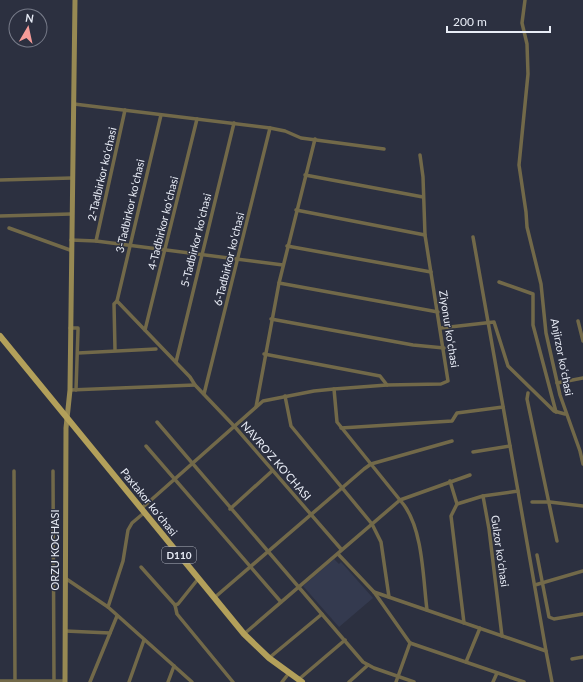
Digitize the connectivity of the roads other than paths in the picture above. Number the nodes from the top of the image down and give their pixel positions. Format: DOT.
graph roads {
  1 [pos="75,0"];
  2 [pos="525,0"];
  3 [pos="74,104"];
  4 [pos="125,110"];
  5 [pos="161,115"];
  6 [pos="197,119"];
  7 [pos="234,123"];
  8 [pos="270,128"];
  9 [pos="315,139"];
  10 [pos="384,149"];
  11 [pos="420,155"];
  12 [pos="305,176"];
  13 [pos="72,178"];
  14 [pos="0,180"];
  15 [pos="423,197"];
  16 [pos="296,210"];
  17 [pos="71,214"];
  18 [pos="0,216"];
  19 [pos="9,228"];
  20 [pos="425,235"];
  21 [pos="473,236"];
  22 [pos="71,240"];
  23 [pos="96,241"];
  24 [pos="130,245"];
  25 [pos="287,246"];
  26 [pos="70,250"];
  27 [pos="166,250"];
  28 [pos="202,255"];
  29 [pos="238,259"];
  30 [pos="283,264"];
  31 [pos="431,272"];
  32 [pos="499,282"];
  33 [pos="279,283"];
  34 [pos="117,301"];
  35 [pos="438,312"];
  36 [pos="271,319"];
  37 [pos="578,321"];
  38 [pos="487,322"];
  39 [pos="74,328"];
  40 [pos="441,328"];
  41 [pos="145,330"];
  42 [pos="0,336"];
  43 [pos="583,341"];
  44 [pos="444,348"];
  45 [pos="156,349"];
  46 [pos="115,350"];
  47 [pos="78,353"];
  48 [pos="264,354"];
  49 [pos="176,362"];
  50 [pos="583,378"];
  51 [pos="557,383"];
  52 [pos="195,385"];
  53 [pos="387,385"];
  54 [pos="334,389"];
  55 [pos="70,390"];
  56 [pos="76,390"];
  57 [pos="204,394"];
  58 [pos="528,394"];
  59 [pos="285,396"];
  60 [pos="503,407"];
  61 [pos="256,408"];
  62 [pos="556,412"];
  63 [pos="565,414"];
  64 [pos="67,418"];
  65 [pos="157,422"];
  66 [pos="235,427"];
  67 [pos="341,428"];
  68 [pos="452,441"];
  69 [pos="146,446"];
  70 [pos="510,446"];
  71 [pos="474,452"];
  72 [pos="192,464"];
  73 [pos="371,464"];
  74 [pos="583,464"];
  75 [pos="272,470"];
  76 [pos="14,471"];
  77 [pos="53,471"];
  78 [pos="470,475"];
  79 [pos="175,479"];
  80 [pos="450,481"];
  81 [pos="342,486"];
  82 [pos="518,491"];
  83 [pos="483,496"];
  84 [pos="400,500"];
  85 [pos="532,502"];
  86 [pos="550,502"];
  87 [pos="457,504"];
  88 [pos="583,506"];
  89 [pos="230,509"];
  90 [pos="143,510"];
  91 [pos="310,514"];
  92 [pos="372,524"];
  93 [pos="557,540"];
  94 [pos="341,549"];
  95 [pos="267,551"];
  96 [pos="338,554"];
  97 [pos="537,556"];
  98 [pos="250,566"];
  99 [pos="141,568"];
  100 [pos="583,571"];
  101 [pos="65,578"];
  102 [pos="198,579"];
  103 [pos="542,583"];
  104 [pos="535,585"];
  105 [pos="298,588"];
  106 [pos="374,592"];
  107 [pos="389,597"];
  108 [pos="214,598"];
  109 [pos="281,602"];
  110 [pos="175,605"];
  111 [pos="108,606"];
  112 [pos="427,610"];
  113 [pos="322,614"];
  114 [pos="583,614"];
  115 [pos="117,616"];
  116 [pos="464,623"];
  117 [pos="480,628"];
  118 [pos="65,631"];
  119 [pos="110,633"];
  120 [pos="244,634"];
  121 [pos="502,636"];
  122 [pos="144,640"];
  123 [pos="345,640"];
  124 [pos="410,643"];
  125 [pos="546,651"];
  126 [pos="583,657"];
  127 [pos="269,658"];
  128 [pos="572,659"];
  129 [pos="466,662"];
  130 [pos="174,666"];
  131 [pos="368,666"];
  132 [pos="289,673"];
  133 [pos="497,673"];
  134 [pos="398,676"];
  135 [pos="0,681"];
  136 [pos="15,681"];
  137 [pos="54,681"];
  138 [pos="300,681"];
  139 [pos="65,682"];
  140 [pos="90,682"];
  141 [pos="129,682"];
  142 [pos="168,682"];
  143 [pos="192,682"];
  144 [pos="233,682"];
  145 [pos="282,682"];
  146 [pos="348,682"];
  147 [pos="396,682"];
  148 [pos="414,682"];
  149 [pos="493,682"];
  150 [pos="524,682"];
  151 [pos="552,682"];
  1 -- 3 [label="main road, ORZU KOCHASI"];
  2 -- 51 [label="street, Anjirzor koʻchasi"];
  3 -- 4 [label="street"];
  3 -- 13 [label="main road, ORZU KOCHASI"];
  4 -- 5 [label="street"];
  4 -- 23 [label="street, 2-Tadbirkor koʻchasi"];
  5 -- 6 [label="street"];
  5 -- 24 [label="street, 3-Tadbirkor koʻchasi"];
  6 -- 7 [label="street"];
  6 -- 27 [label="street, 4-Tadbirkor koʻchasi"];
  7 -- 8 [label="street"];
  7 -- 28 [label="street, 5-Tadbirkor koʻchasi"];
  8 -- 9 [label="street"];
  8 -- 29 [label="street, 6-Tadbirkor koʻchasi"];
  9 -- 10 [label="street"];
  9 -- 12 [label="street"];
  11 -- 15 [label="street, Ziyonur koʻchasi"];
  12 -- 15 [label="street"];
  12 -- 16 [label="street"];
  13 -- 14 [label="street"];
  13 -- 17 [label="main road, ORZU KOCHASI"];
  15 -- 20 [label="street, Ziyonur koʻchasi"];
  16 -- 20 [label="street"];
  16 -- 25 [label="street"];
  17 -- 18 [label="street"];
  17 -- 22 [label="main road, ORZU KOCHASI"];
  19 -- 26 [label="street"];
  20 -- 31 [label="street, Ziyonur koʻchasi"];
  21 -- 38 [label="street"];
  22 -- 23 [label="street"];
  22 -- 26 [label="main road, ORZU KOCHASI"];
  23 -- 24 [label="street"];
  24 -- 27 [label="street"];
  24 -- 34 [label="street, 3-Tadbirkor koʻchasi"];
  25 -- 30 [label="street"];
  25 -- 31 [label="street"];
  26 -- 39 [label="main road, ORZU KOCHASI"];
  27 -- 28 [label="street"];
  27 -- 41 [label="street, 4-Tadbirkor koʻchasi"];
  28 -- 29 [label="street"];
  28 -- 49 [label="street, 5-Tadbirkor koʻchasi"];
  29 -- 30 [label="street"];
  29 -- 57 [label="street, 6-Tadbirkor koʻchasi"];
  30 -- 33 [label="street"];
  31 -- 35 [label="street, Ziyonur koʻchasi"];
  32 -- 62 [label="street"];
  33 -- 35 [label="street"];
  33 -- 36 [label="street"];
  34 -- 41 [label="street, NAVRO'Z KO'CHASI"];
  34 -- 46 [label="street, 3-Tadbirkor koʻchasi"];
  35 -- 40 [label="street, Ziyonur koʻchasi"];
  36 -- 44 [label="street"];
  36 -- 48 [label="street"];
  37 -- 43 [label="street"];
  38 -- 40 [label="street"];
  38 -- 60 [label="street"];
  38 -- 62 [label="street"];
  39 -- 47 [label="street"];
  39 -- 55 [label="main road, ORZU KOCHASI"];
  40 -- 44 [label="street, Ziyonur koʻchasi"];
  41 -- 49 [label="street, NAVRO'Z KO'CHASI"];
  42 -- 64 [label="main road, D110"];
  44 -- 53 [label="street, Ziyonur koʻchasi"];
  45 -- 46 [label="street"];
  46 -- 47 [label="street"];
  47 -- 56 [label="street"];
  48 -- 53 [label="street"];
  48 -- 61 [label="street"];
  49 -- 52 [label="street, NAVRO'Z KO'CHASI"];
  50 -- 51 [label="street"];
  51 -- 63 [label="street, Anjirzor koʻchasi"];
  52 -- 56 [label="street"];
  52 -- 57 [label="street, NAVRO'Z KO'CHASI"];
  53 -- 54 [label="street, Ziyonur koʻchasi"];
  54 -- 59 [label="street, Ziyonur koʻchasi"];
  54 -- 67 [label="street"];
  55 -- 56 [label="street"];
  55 -- 64 [label="main road, ORZU KOCHASI"];
  57 -- 66 [label="street, NAVRO'Z KO'CHASI"];
  58 -- 86 [label="street"];
  59 -- 61 [label="street, Ziyonur koʻchasi"];
  59 -- 81 [label="street"];
  60 -- 67 [label="street"];
  60 -- 70 [label="street"];
  61 -- 66 [label="street, Ziyonur koʻchasi"];
  62 -- 63 [label="street"];
  63 -- 74 [label="street, Anjirzor koʻchasi"];
  64 -- 90 [label="main road, Paxtakor koʻchasi / D110"];
  64 -- 101 [label="main road, ORZU KOCHASI"];
  65 -- 72 [label="street"];
  66 -- 72 [label="street, Ziyonur koʻchasi"];
  66 -- 75 [label="street, NAVRO'Z KO'CHASI"];
  67 -- 73 [label="street"];
  68 -- 73 [label="street"];
  69 -- 79 [label="street"];
  70 -- 71 [label="street"];
  70 -- 82 [label="street"];
  72 -- 79 [label="street, Ziyonur koʻchasi"];
  72 -- 89 [label="street"];
  73 -- 81 [label="street"];
  73 -- 84 [label="street"];
  75 -- 89 [label="street"];
  75 -- 91 [label="street, NAVRO'Z KO'CHASI"];
  76 -- 136 [label="street"];
  77 -- 137 [label="street"];
  78 -- 80 [label="street"];
  79 -- 90 [label="street, Ziyonur koʻchasi"];
  79 -- 98 [label="street"];
  80 -- 84 [label="street"];
  80 -- 87 [label="street"];
  81 -- 91 [label="street"];
  81 -- 92 [label="street"];
  82 -- 83 [label="street"];
  82 -- 104 [label="street"];
  83 -- 87 [label="street"];
  83 -- 121 [label="street, Gulzor koʻchasi"];
  84 -- 92 [label="street"];
  84 -- 112 [label="street"];
  85 -- 86 [label="street"];
  86 -- 88 [label="street"];
  86 -- 93 [label="street"];
  87 -- 116 [label="street"];
  89 -- 95 [label="street"];
  90 -- 102 [label="main road, Paxtakor koʻchasi / D110"];
  90 -- 111 [label="street, Ziyonur koʻchasi"];
  91 -- 94 [label="street, NAVRO'Z KO'CHASI"];
  91 -- 95 [label="street"];
  92 -- 94 [label="street"];
  92 -- 107 [label="street"];
  94 -- 96 [label="street"];
  95 -- 98 [label="street"];
  95 -- 105 [label="street"];
  96 -- 105 [label="street"];
  96 -- 106 [label="street"];
  97 -- 103 [label="street"];
  98 -- 108 [label="street"];
  98 -- 109 [label="street"];
  99 -- 110 [label="street"];
  100 -- 103 [label="street"];
  101 -- 111 [label="street"];
  101 -- 118 [label="main road, ORZU KOCHASI"];
  102 -- 108 [label="main road, Paxtakor koʻchasi / D110"];
  102 -- 110 [label="street"];
  103 -- 104 [label="street"];
  103 -- 114 [label="street"];
  104 -- 125 [label="street"];
  105 -- 109 [label="street"];
  105 -- 113 [label="street"];
  106 -- 107 [label="street"];
  106 -- 124 [label="street"];
  107 -- 112 [label="street"];
  108 -- 120 [label="main road, Paxtakor koʻchasi / D110"];
  109 -- 120 [label="street"];
  110 -- 144 [label="street"];
  111 -- 115 [label="street"];
  112 -- 116 [label="street"];
  113 -- 123 [label="street"];
  113 -- 127 [label="street"];
  115 -- 119 [label="street"];
  115 -- 122 [label="street"];
  116 -- 117 [label="street"];
  117 -- 121 [label="street"];
  117 -- 129 [label="street"];
  118 -- 119 [label="street"];
  118 -- 139 [label="main road, ORZU KOCHASI"];
  119 -- 140 [label="street"];
  120 -- 127 [label="main road, Paxtakor koʻchasi / D110"];
  121 -- 125 [label="street"];
  122 -- 130 [label="street"];
  122 -- 141 [label="street"];
  123 -- 131 [label="street"];
  123 -- 138 [label="street"];
  124 -- 129 [label="street"];
  124 -- 134 [label="street"];
  125 -- 151 [label="street"];
  126 -- 128 [label="street"];
  127 -- 132 [label="main road, Paxtakor koʻchasi / D110"];
  129 -- 133 [label="street"];
  130 -- 142 [label="street"];
  130 -- 143 [label="street"];
  131 -- 134 [label="street"];
  131 -- 146 [label="street"];
  132 -- 138 [label="main road, Paxtakor koʻchasi / D110"];
  132 -- 145 [label="street"];
  133 -- 149 [label="street"];
  133 -- 150 [label="street"];
  134 -- 147 [label="street"];
  134 -- 148 [label="street"];
  135 -- 136 [label="street"];
  136 -- 137 [label="street"];
  137 -- 139 [label="street"];
}
